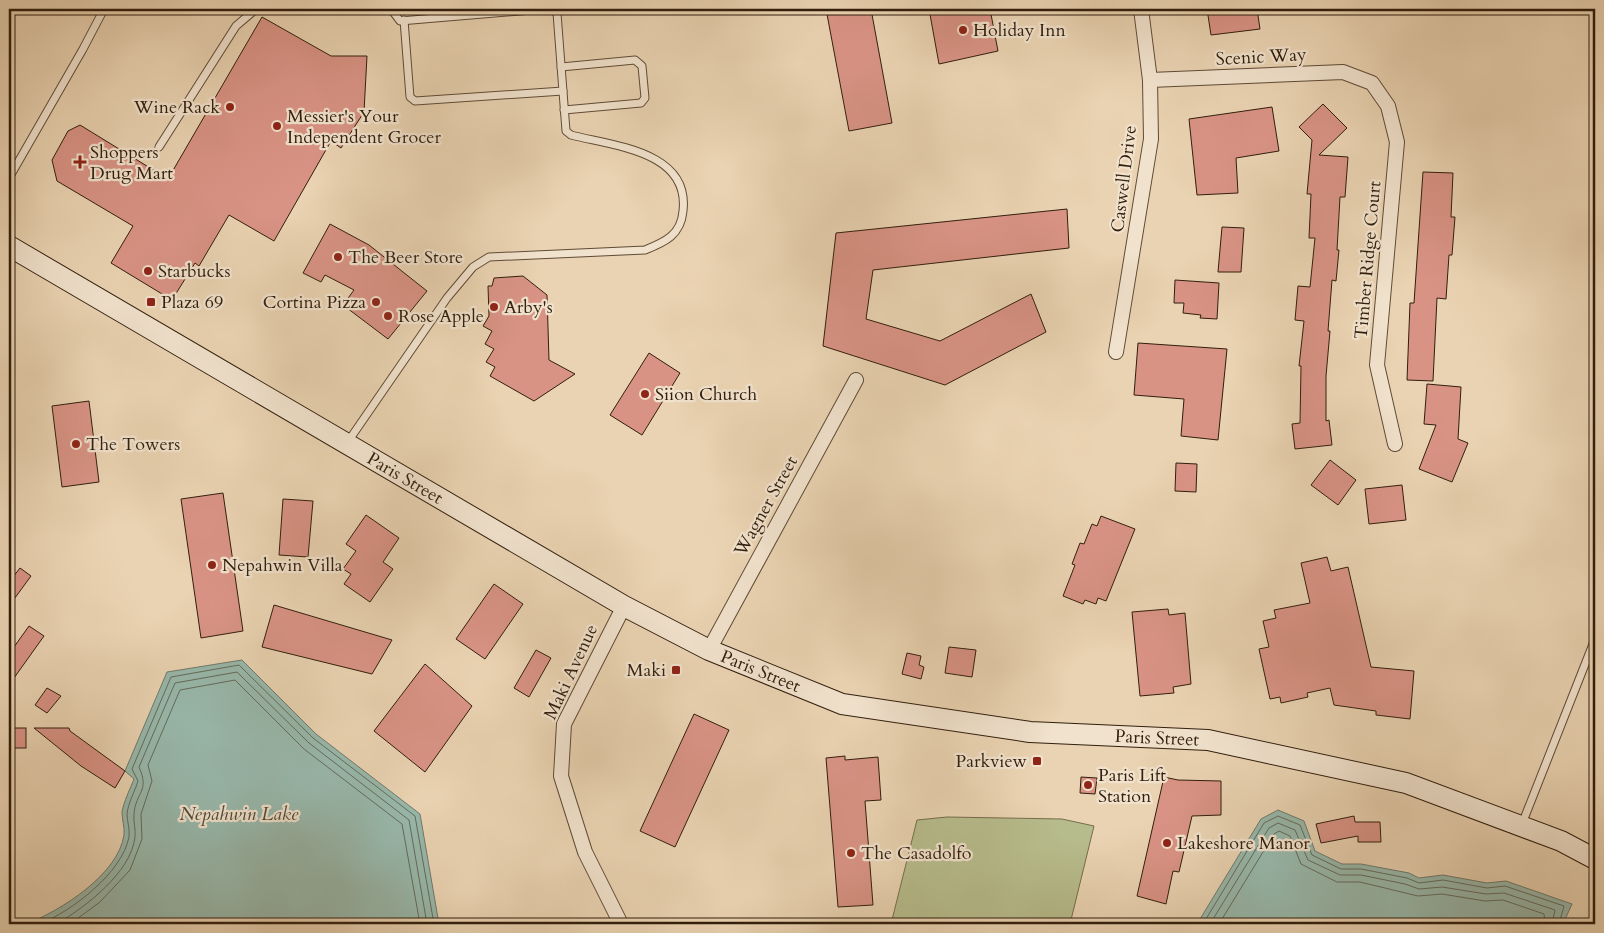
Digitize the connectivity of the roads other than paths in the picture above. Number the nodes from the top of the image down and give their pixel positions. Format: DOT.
graph roads {
  1 [pos="104,9"];
  2 [pos="256,9"];
  3 [pos="391,9"];
  4 [pos="544,9"];
  5 [pos="551,9"];
  6 [pos="1141,9"];
  7 [pos="404,20"];
  8 [pos="561,67"];
  9 [pos="1150,80"];
  10 [pos="1372,83"];
  11 [pos="563,91"];
  12 [pos="564,110"];
  13 [pos="159,147"];
  14 [pos="9,178"];
  15 [pos="9,246"];
  16 [pos="1116,352"];
  17 [pos="856,380"];
  18 [pos="347,444"];
  19 [pos="1395,444"];
  20 [pos="624,606"];
  21 [pos="1595,639"];
  22 [pos="710,650"];
  23 [pos="1521,826"];
  24 [pos="1595,859"];
  25 [pos="621,924"];
  1 -- 14 [label="lane"];
  2 -- 13 [label="lane"];
  3 -- 7 [label="lane"];
  4 -- 7 [label="lane"];
  5 -- 8 [label="lane"];
  6 -- 9 [label="street, Caswell Drive"];
  7 -- 11 [label="lane"];
  8 -- 11 [label="lane"];
  8 -- 12 [label="lane"];
  9 -- 10 [label="street, Scenic Way"];
  9 -- 16 [label="street, Caswell Drive"];
  10 -- 19 [label="street, Timber Ridge Court"];
  11 -- 12 [label="lane"];
  12 -- 18 [label="lane"];
  15 -- 18 [label="main road, Paris Street"];
  17 -- 22 [label="street, Wagner Street"];
  18 -- 20 [label="main road, Paris Street"];
  20 -- 22 [label="main road, Paris Street"];
  20 -- 25 [label="street, Maki Avenue"];
  21 -- 23 [label="lane"];
  22 -- 23 [label="main road, Paris Street"];
  23 -- 24 [label="main road, Paris Street"];
}
